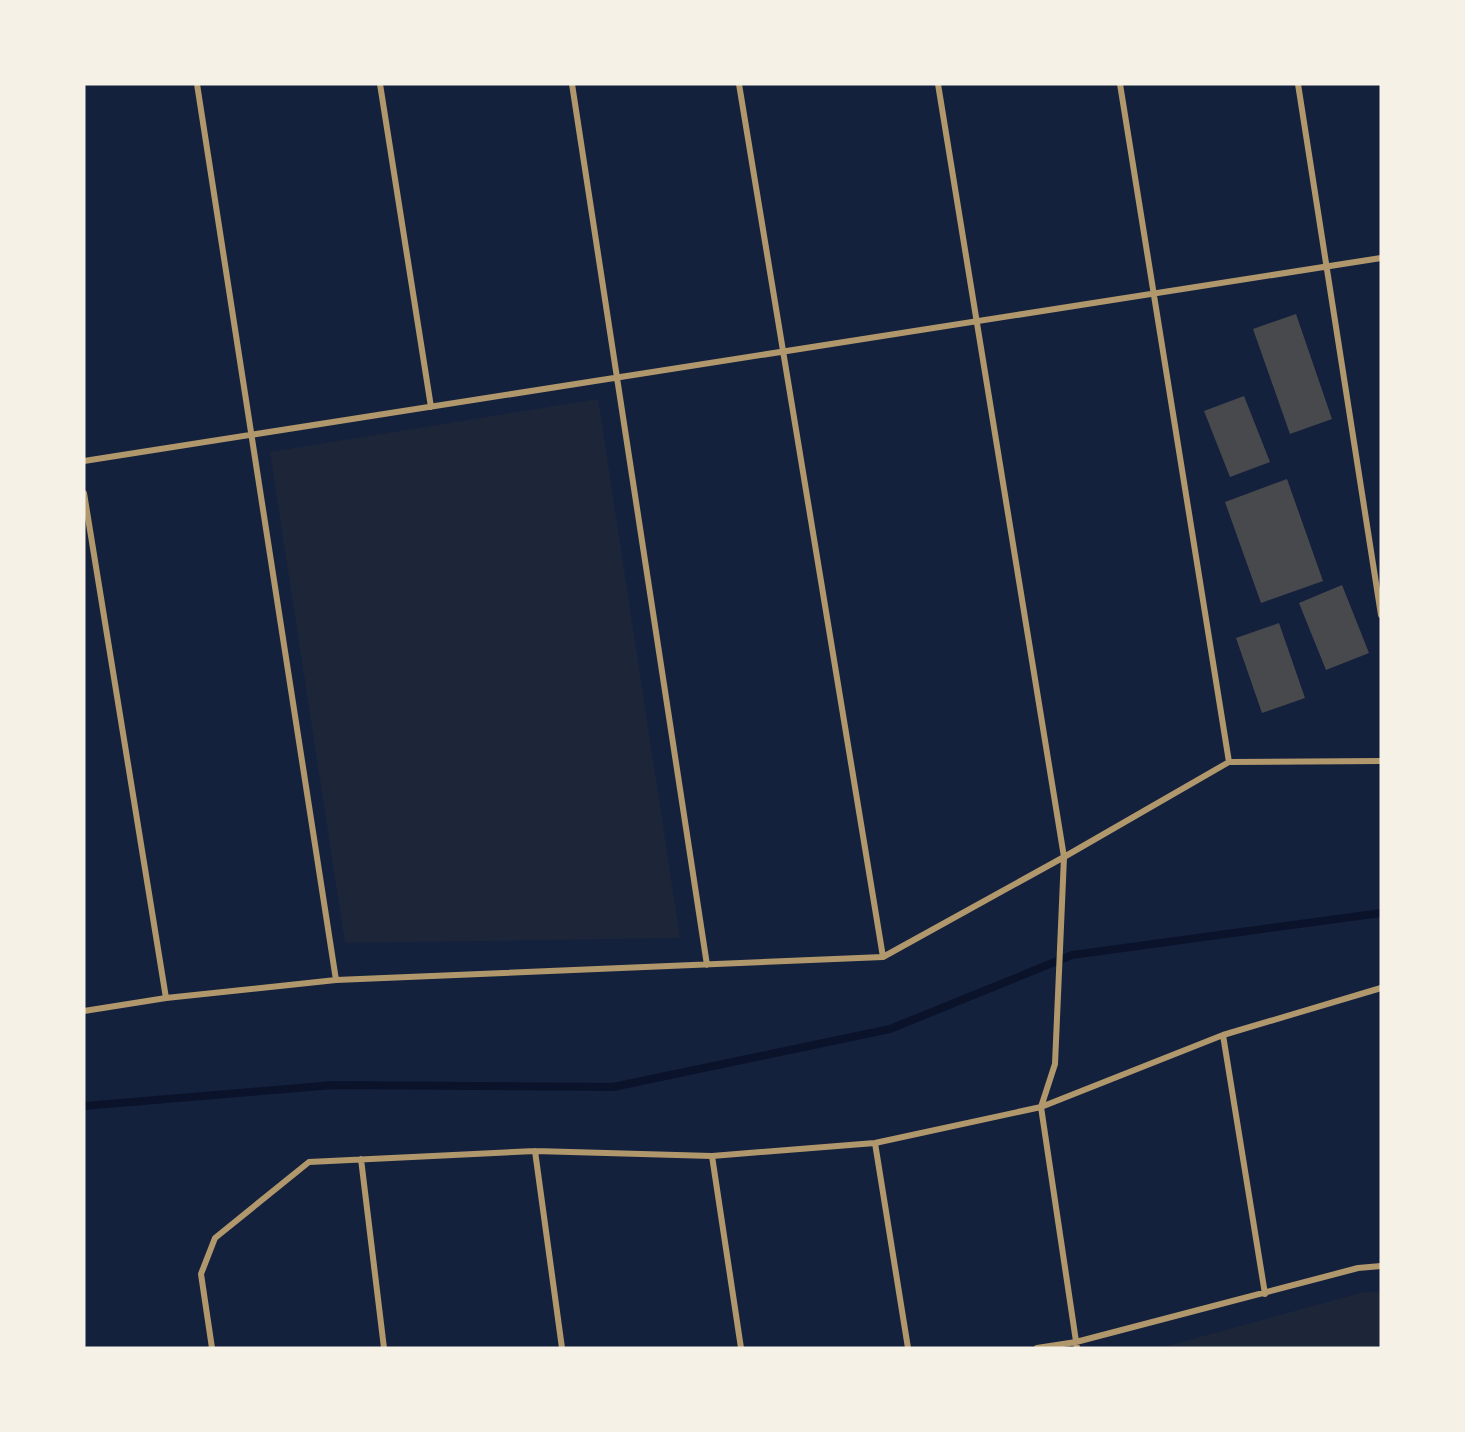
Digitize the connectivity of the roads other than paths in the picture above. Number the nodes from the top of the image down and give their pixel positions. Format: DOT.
graph roads {
  1 [pos="197,84"];
  2 [pos="380,84"];
  3 [pos="572,84"];
  4 [pos="739,84"];
  5 [pos="938,84"];
  6 [pos="1120,84"];
  7 [pos="1298,84"];
  8 [pos="1381,258"];
  9 [pos="1326,266"];
  10 [pos="1154,293"];
  11 [pos="977,321"];
  12 [pos="783,351"];
  13 [pos="617,377"];
  14 [pos="431,407"];
  15 [pos="252,435"];
  16 [pos="84,461"];
  17 [pos="84,493"];
  18 [pos="1381,615"];
  19 [pos="1381,761"];
  20 [pos="1229,762"];
  21 [pos="1064,857"];
  22 [pos="884,957"];
  23 [pos="707,965"];
  24 [pos="336,980"];
  25 [pos="1381,988"];
  26 [pos="166,998"];
  27 [pos="84,1011"];
  28 [pos="1223,1035"];
  29 [pos="1041,1107"];
  30 [pos="875,1143"];
  31 [pos="535,1151"];
  32 [pos="712,1155"];
  33 [pos="361,1159"];
  34 [pos="1381,1266"];
  35 [pos="1266,1293"];
  36 [pos="1077,1345"];
  37 [pos="212,1348"];
  38 [pos="384,1348"];
  39 [pos="562,1348"];
  40 [pos="741,1348"];
  41 [pos="908,1348"];
  42 [pos="1037,1348"];
  1 -- 15 [label="street"];
  2 -- 14 [label="street"];
  3 -- 13 [label="street"];
  4 -- 12 [label="street"];
  5 -- 11 [label="street"];
  6 -- 10 [label="street"];
  7 -- 9 [label="street"];
  8 -- 9 [label="street"];
  9 -- 10 [label="street"];
  9 -- 18 [label="street"];
  10 -- 11 [label="street"];
  10 -- 20 [label="street"];
  11 -- 12 [label="street"];
  11 -- 21 [label="street"];
  12 -- 13 [label="street"];
  12 -- 22 [label="street"];
  13 -- 14 [label="street"];
  13 -- 23 [label="street"];
  14 -- 15 [label="street"];
  15 -- 16 [label="street"];
  15 -- 24 [label="street"];
  17 -- 26 [label="street"];
  19 -- 20 [label="street"];
  20 -- 21 [label="street"];
  21 -- 22 [label="street"];
  21 -- 29 [label="street"];
  22 -- 23 [label="street"];
  23 -- 24 [label="street"];
  24 -- 26 [label="street"];
  25 -- 28 [label="street"];
  26 -- 27 [label="street"];
  28 -- 29 [label="street"];
  28 -- 35 [label="street"];
  29 -- 30 [label="street"];
  29 -- 36 [label="street"];
  30 -- 32 [label="street"];
  30 -- 41 [label="street"];
  31 -- 32 [label="street"];
  31 -- 33 [label="street"];
  31 -- 39 [label="street"];
  32 -- 40 [label="street"];
  33 -- 37 [label="street"];
  33 -- 38 [label="street"];
  34 -- 35 [label="street"];
  35 -- 36 [label="street"];
  36 -- 42 [label="street"];
}
